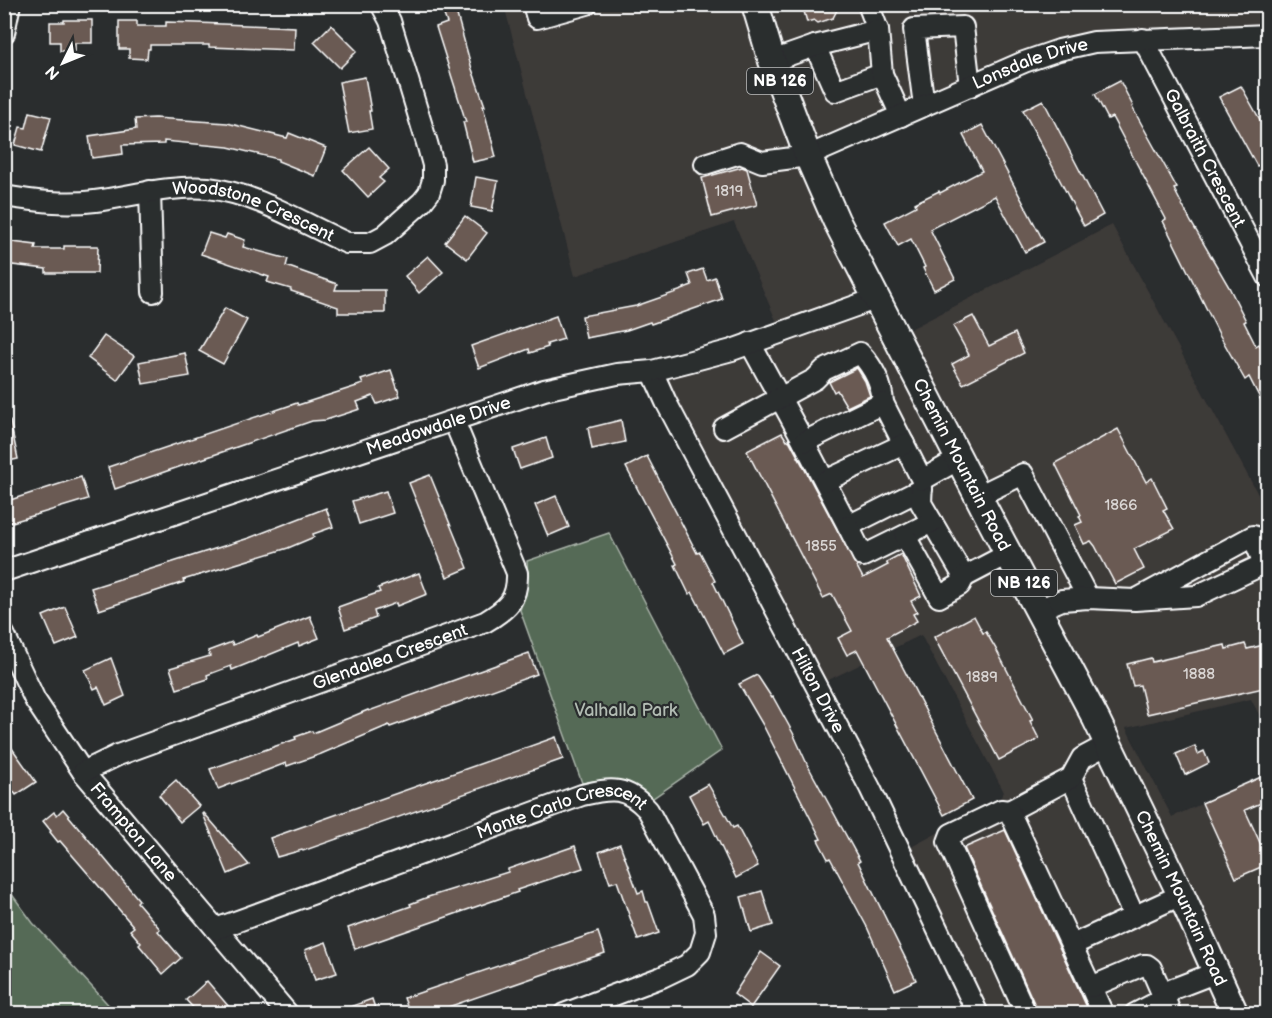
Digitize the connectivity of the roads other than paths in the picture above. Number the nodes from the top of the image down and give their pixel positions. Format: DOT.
graph roads {
  1 [pos="10,4"];
  2 [pos="381,4"];
  3 [pos="533,4"];
  4 [pos="587,4"];
  5 [pos="755,4"];
  6 [pos="868,4"];
  7 [pos="881,4"];
  8 [pos="878,30"];
  9 [pos="4,33"];
  10 [pos="1268,35"];
  11 [pos="1143,39"];
  12 [pos="815,46"];
  13 [pos="772,61"];
  14 [pos="882,74"];
  15 [pos="970,86"];
  16 [pos="924,106"];
  17 [pos="901,116"];
  18 [pos="808,156"];
  19 [pos="705,164"];
  20 [pos="150,192"];
  21 [pos="4,196"];
  22 [pos="1268,277"];
  23 [pos="153,292"];
  24 [pos="875,299"];
  25 [pos="750,343"];
  26 [pos="652,371"];
  27 [pos="780,397"];
  28 [pos="883,404"];
  29 [pos="454,421"];
  30 [pos="724,428"];
  31 [pos="804,442"];
  32 [pos="904,444"];
  33 [pos="959,459"];
  34 [pos="825,481"];
  35 [pos="922,485"];
  36 [pos="978,496"];
  37 [pos="932,522"];
  38 [pos="848,526"];
  39 [pos="905,536"];
  40 [pos="1008,554"];
  41 [pos="4,571"];
  42 [pos="964,577"];
  43 [pos="1088,598"];
  44 [pos="1135,600"];
  45 [pos="1038,610"];
  46 [pos="4,634"];
  47 [pos="1108,744"];
  48 [pos="82,772"];
  49 [pos="1071,778"];
  50 [pos="1009,811"];
  51 [pos="1181,895"];
  52 [pos="1134,916"];
  53 [pos="216,929"];
  54 [pos="1072,945"];
  55 [pos="1217,972"];
  56 [pos="1091,987"];
  57 [pos="1168,1006"];
  58 [pos="288,1014"];
  59 [pos="564,1014"];
  60 [pos="978,1014"];
  61 [pos="1026,1014"];
  62 [pos="1103,1014"];
  63 [pos="1135,1014"];
  64 [pos="1235,1014"];
  1 -- 9 [label="street"];
  2 -- 20 [label="street, Woodstone Crescent"];
  3 -- 4 [label="street"];
  5 -- 13 [label="main road, Chemin Mountain Road / NB 126"];
  6 -- 8 [label="street"];
  7 -- 8 [label="street"];
  8 -- 12 [label="street"];
  8 -- 14 [label="street"];
  10 -- 11 [label="street, Lonsdale Drive"];
  11 -- 15 [label="street, Lonsdale Drive"];
  11 -- 22 [label="street, Galbraith Crescent"];
  12 -- 13 [label="street"];
  12 -- 14 [label="street"];
  13 -- 18 [label="main road, Chemin Mountain Road / NB 126"];
  14 -- 17 [label="street"];
  15 -- 16 [label="street, Lonsdale Drive"];
  15 -- 16 [label="street"];
  16 -- 17 [label="street, Lonsdale Drive"];
  17 -- 18 [label="street, Lonsdale Drive"];
  18 -- 19 [label="street, Lonsdale Drive"];
  18 -- 24 [label="main road, Chemin Mountain Road / NB 126"];
  20 -- 21 [label="street, Woodstone Crescent"];
  20 -- 23 [label="street"];
  24 -- 25 [label="street, Meadowdale Drive"];
  24 -- 33 [label="main road, Chemin Mountain Road / NB 126"];
  25 -- 26 [label="street, Meadowdale Drive"];
  25 -- 27 [label="street"];
  26 -- 29 [label="street, Meadowdale Drive"];
  26 -- 60 [label="street, Hilton Drive"];
  27 -- 28 [label="street"];
  27 -- 30 [label="street"];
  27 -- 31 [label="street"];
  28 -- 31 [label="street"];
  28 -- 32 [label="street"];
  29 -- 41 [label="street, Meadowdale Drive"];
  29 -- 48 [label="street, Glendalea Crescent"];
  31 -- 34 [label="street"];
  32 -- 34 [label="street"];
  32 -- 35 [label="street"];
  33 -- 35 [label="street"];
  33 -- 36 [label="main road, Chemin Mountain Road / NB 126"];
  34 -- 38 [label="street"];
  35 -- 37 [label="street"];
  35 -- 38 [label="street"];
  36 -- 40 [label="main road, Chemin Mountain Road / NB 126"];
  36 -- 43 [label="street"];
  37 -- 39 [label="street"];
  37 -- 42 [label="street"];
  38 -- 39 [label="street"];
  39 -- 42 [label="street"];
  40 -- 42 [label="street"];
  40 -- 45 [label="main road, Chemin Mountain Road / NB 126"];
  43 -- 44 [label="street"];
  43 -- 45 [label="street"];
  44 -- 44 [label="street"];
  45 -- 47 [label="main road, Chemin Mountain Road / NB 126"];
  46 -- 48 [label="street, Frampton Lane"];
  47 -- 49 [label="street"];
  47 -- 51 [label="main road, Chemin Mountain Road / NB 126"];
  48 -- 53 [label="street, Frampton Lane"];
  49 -- 50 [label="street"];
  49 -- 52 [label="street"];
  50 -- 54 [label="street"];
  50 -- 61 [label="street"];
  51 -- 52 [label="street"];
  51 -- 55 [label="main road, Chemin Mountain Road / NB 126"];
  52 -- 54 [label="street"];
  53 -- 58 [label="street, Frampton Lane"];
  53 -- 59 [label="street, Monte Carlo Crescent"];
  54 -- 56 [label="street"];
  55 -- 57 [label="street"];
  55 -- 64 [label="main road, Chemin Mountain Road / NB 126"];
  56 -- 57 [label="street"];
  56 -- 62 [label="street"];
  57 -- 63 [label="street"];
}
